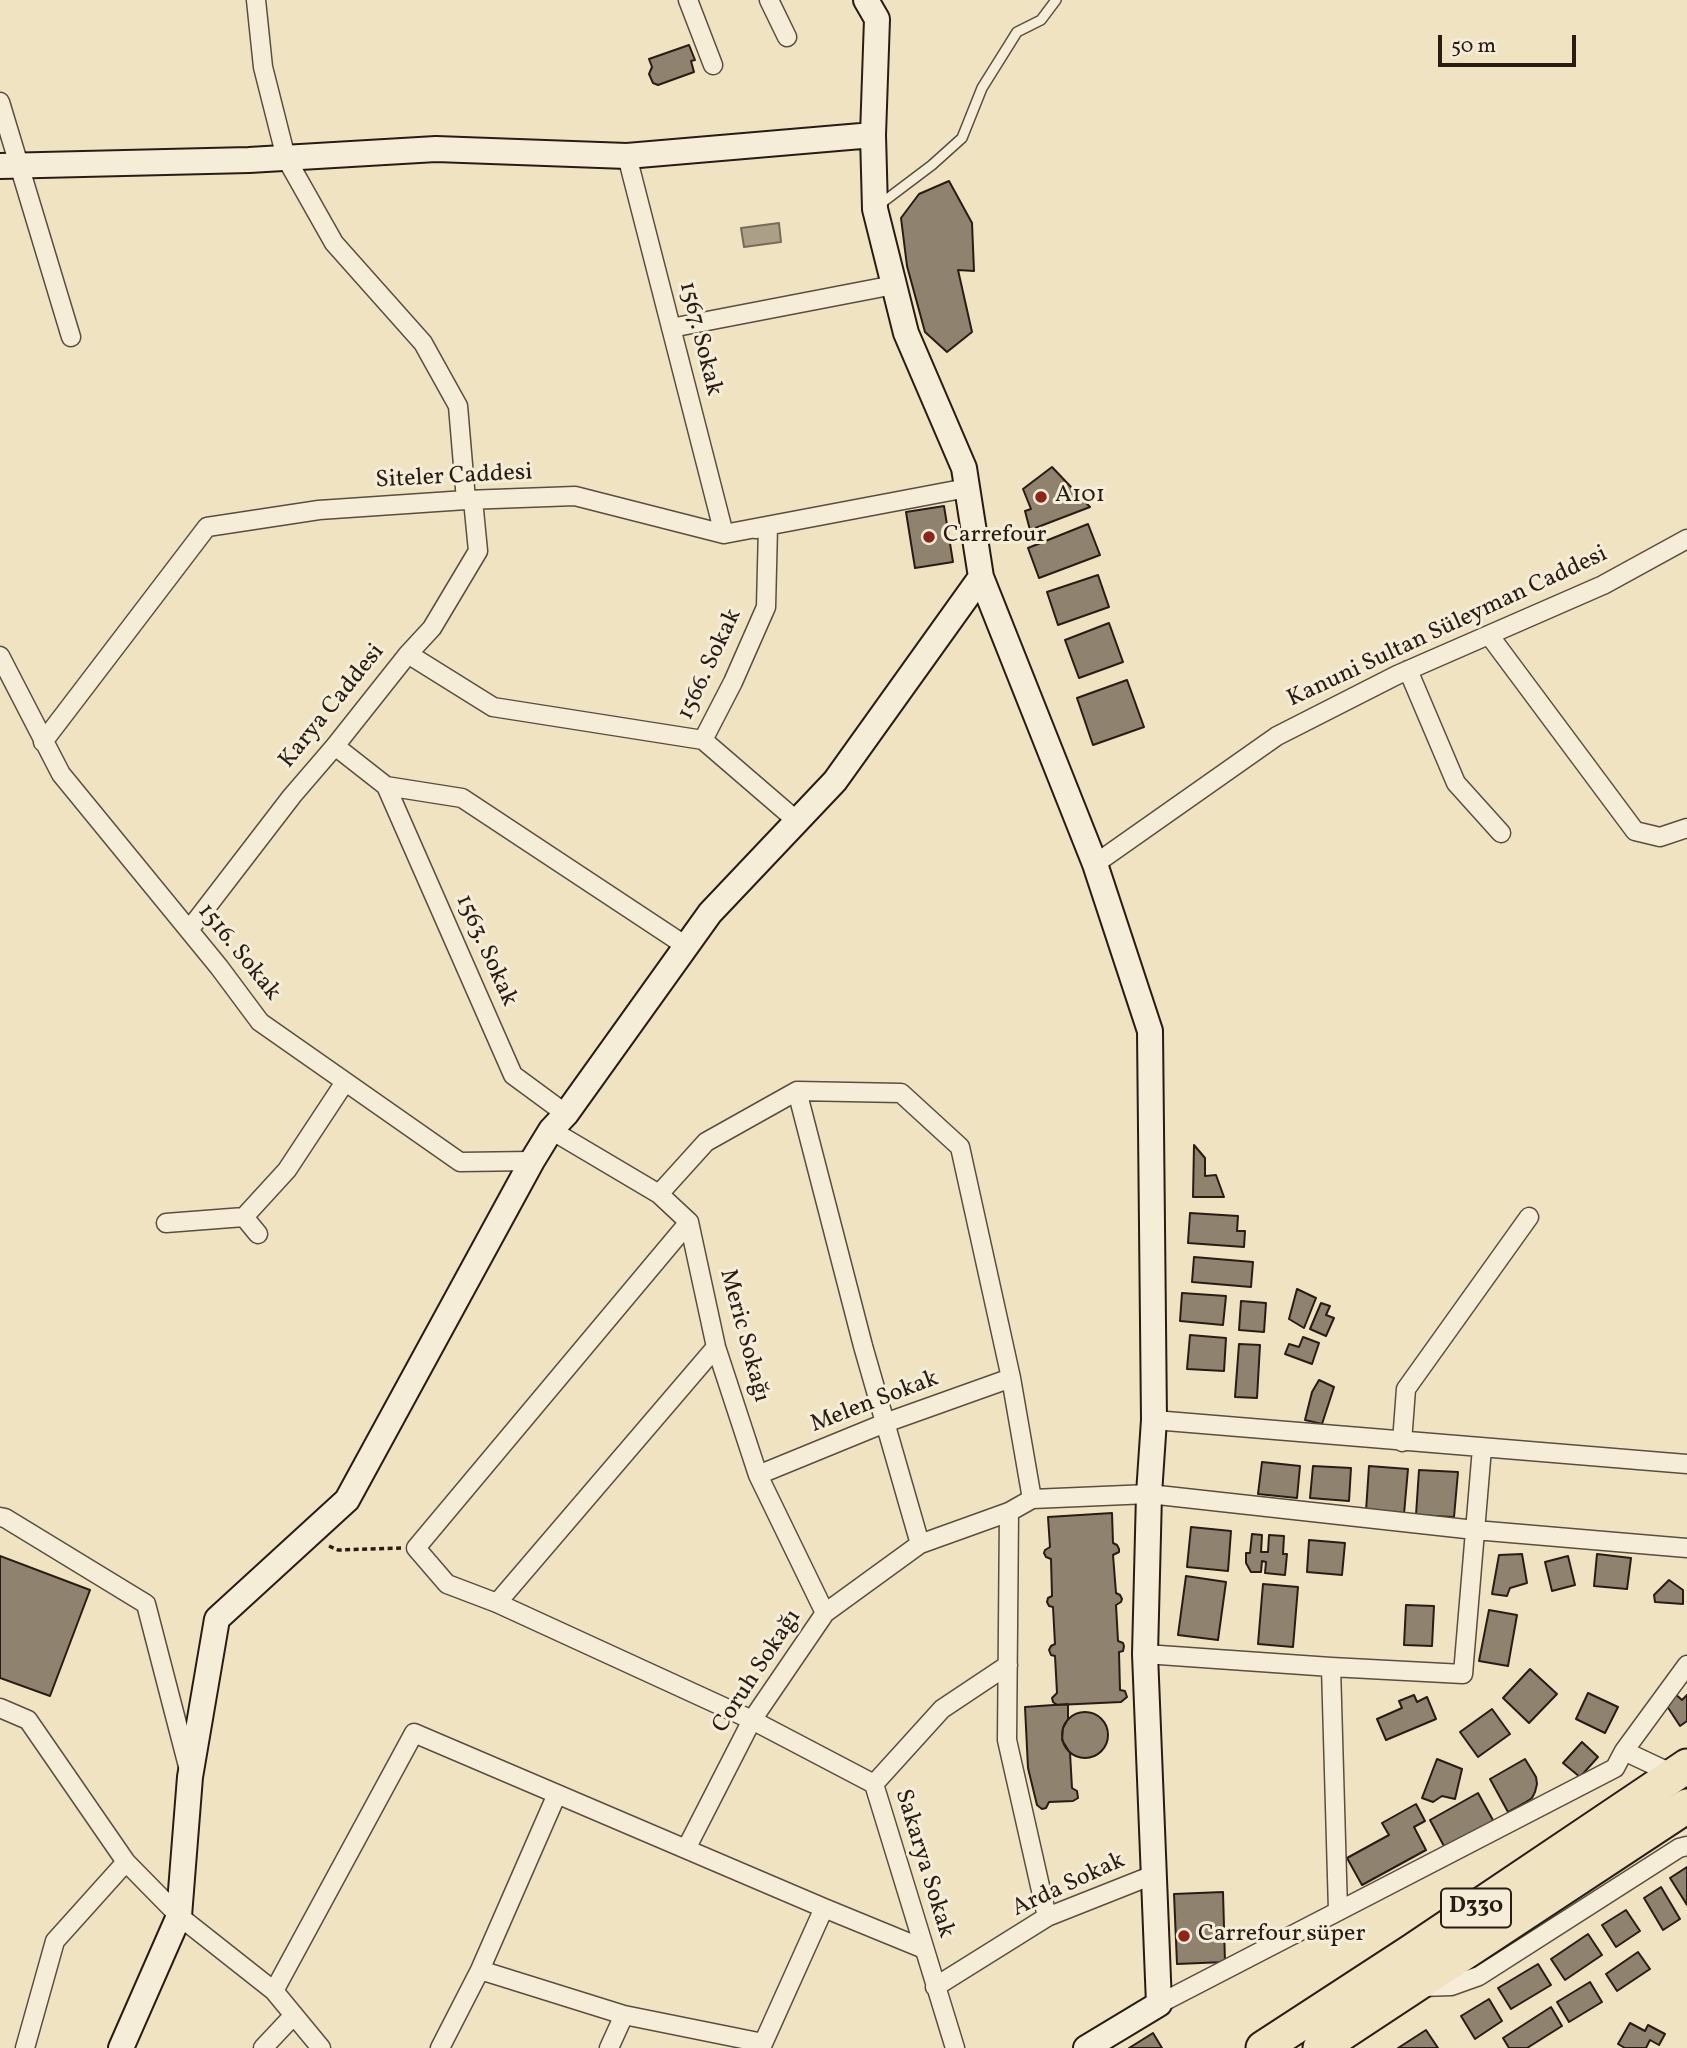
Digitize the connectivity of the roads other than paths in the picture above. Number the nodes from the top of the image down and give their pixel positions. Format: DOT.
graph roads {
  1 [pos="256,0"];
  2 [pos="688,0"];
  3 [pos="769,0"];
  4 [pos="866,0"];
  5 [pos="1056,0"];
  6 [pos="787,37"];
  7 [pos="713,65"];
  8 [pos="0,102"];
  9 [pos="873,135"];
  10 [pos="627,156"];
  11 [pos="286,158"];
  12 [pos="9,165"];
  13 [pos="875,209"];
  14 [pos="894,285"];
  15 [pos="671,328"];
  16 [pos="71,337"];
  17 [pos="967,488"];
  18 [pos="469,500"];
  19 [pos="724,534"];
  20 [pos="1687,539"];
  21 [pos="981,578"];
  22 [pos="1489,635"];
  23 [pos="408,654"];
  24 [pos="0,656"];
  25 [pos="1408,670"];
  26 [pos="703,740"];
  27 [pos="43,742"];
  28 [pos="335,746"];
  29 [pos="386,786"];
  30 [pos="797,821"];
  31 [pos="1687,828"];
  32 [pos="1501,833"];
  33 [pos="1096,864"];
  34 [pos="189,930"];
  35 [pos="686,946"];
  36 [pos="345,1082"];
  37 [pos="797,1091"];
  38 [pos="558,1122"];
  39 [pos="532,1161"];
  40 [pos="659,1194"];
  41 [pos="244,1217"];
  42 [pos="1529,1217"];
  43 [pos="166,1223"];
  44 [pos="689,1223"];
  45 [pos="258,1234"];
  46 [pos="716,1347"];
  47 [pos="1011,1378"];
  48 [pos="1154,1420"];
  49 [pos="885,1423"];
  50 [pos="1402,1442"];
  51 [pos="1482,1448"];
  52 [pos="1687,1464"];
  53 [pos="758,1475"];
  54 [pos="1149,1494"];
  55 [pos="1032,1499"];
  56 [pos="1009,1512"];
  57 [pos="0,1517"];
  58 [pos="1475,1530"];
  59 [pos="920,1544"];
  60 [pos="1687,1548"];
  61 [pos="497,1603"];
  62 [pos="825,1613"];
  63 [pos="1145,1654"];
  64 [pos="1008,1665"];
  65 [pos="1687,1665"];
  66 [pos="1331,1667"];
  67 [pos="0,1708"];
  68 [pos="752,1720"];
  69 [pos="1624,1751"];
  70 [pos="1680,1770"];
  71 [pos="190,1777"];
  72 [pos="874,1784"];
  73 [pos="557,1794"];
  74 [pos="1687,1806"];
  75 [pos="1687,1846"];
  76 [pos="685,1849"];
  77 [pos="125,1862"];
  78 [pos="1153,1875"];
  79 [pos="824,1909"];
  80 [pos="1338,1911"];
  81 [pos="179,1916"];
  82 [pos="1047,1917"];
  83 [pos="924,1949"];
  84 [pos="480,1970"];
  85 [pos="935,1987"];
  86 [pos="1412,1988"];
  87 [pos="274,1991"];
  88 [pos="1159,2004"];
  89 [pos="295,2015"];
  90 [pos="624,2015"];
  91 [pos="762,2045"];
  92 [pos="25,2048"];
  93 [pos="121,2048"];
  94 [pos="263,2048"];
  95 [pos="321,2048"];
  96 [pos="440,2048"];
  97 [pos="610,2048"];
  98 [pos="956,2048"];
  99 [pos="1086,2048"];
  100 [pos="1263,2048"];
  101 [pos="1320,2048"];
  1 -- 11 [label="street, Karya Caddesi"];
  2 -- 7 [label="street"];
  3 -- 6 [label="street"];
  4 -- 9 [label="street"];
  5 -- 13 [label="lane"];
  8 -- 12 [label="street"];
  9 -- 10 [label="street"];
  9 -- 13 [label="street"];
  10 -- 11 [label="street"];
  10 -- 15 [label="street, 1567. Sokak"];
  11 -- 12 [label="street"];
  11 -- 18 [label="street, Karya Caddesi"];
  12 -- 16 [label="street"];
  13 -- 14 [label="street"];
  14 -- 15 [label="street"];
  14 -- 17 [label="street"];
  15 -- 19 [label="street, 1567. Sokak"];
  17 -- 19 [label="street, Siteler Caddesi"];
  17 -- 21 [label="street"];
  18 -- 19 [label="street, Siteler Caddesi"];
  18 -- 23 [label="street, Karya Caddesi"];
  18 -- 27 [label="street, Siteler Caddesi"];
  19 -- 26 [label="street, 1566. Sokak"];
  20 -- 22 [label="street, Kanuni Sultan Süleyman Caddesi"];
  21 -- 30 [label="street"];
  21 -- 33 [label="street"];
  22 -- 25 [label="street, Kanuni Sultan Süleyman Caddesi"];
  22 -- 31 [label="street"];
  23 -- 26 [label="street"];
  23 -- 28 [label="street, Karya Caddesi"];
  24 -- 27 [label="street, 1516. Sokak"];
  25 -- 32 [label="street"];
  25 -- 33 [label="street, Kanuni Sultan Süleyman Caddesi"];
  26 -- 30 [label="street"];
  27 -- 34 [label="street, 1516. Sokak"];
  28 -- 29 [label="street"];
  28 -- 34 [label="street, Karya Caddesi"];
  29 -- 35 [label="street"];
  29 -- 38 [label="street, 1563. Sokak"];
  30 -- 35 [label="street"];
  33 -- 48 [label="street"];
  34 -- 36 [label="street, 1516. Sokak"];
  35 -- 38 [label="street"];
  36 -- 39 [label="street, 1516. Sokak"];
  36 -- 41 [label="street"];
  37 -- 40 [label="street"];
  37 -- 47 [label="street"];
  37 -- 49 [label="street"];
  38 -- 39 [label="street"];
  38 -- 40 [label="street"];
  39 -- 71 [label="street"];
  40 -- 44 [label="street"];
  41 -- 43 [label="street"];
  41 -- 45 [label="street"];
  42 -- 50 [label="street"];
  44 -- 46 [label="street, Meric Sokağı"];
  44 -- 61 [label="street, Sakarya Sokak"];
  46 -- 53 [label="street, Meric Sokağı"];
  46 -- 61 [label="street"];
  47 -- 49 [label="street, Melen Sokak"];
  47 -- 55 [label="street"];
  48 -- 50 [label="street"];
  48 -- 54 [label="street"];
  49 -- 53 [label="street, Melen Sokak"];
  49 -- 59 [label="street"];
  50 -- 51 [label="street"];
  51 -- 52 [label="street"];
  51 -- 58 [label="street"];
  53 -- 62 [label="street, Meric Sokağı"];
  54 -- 55 [label="street, Coruh Sokağı"];
  54 -- 58 [label="street, Coruh Sokağı"];
  54 -- 63 [label="street"];
  55 -- 56 [label="street, Coruh Sokağı"];
  56 -- 59 [label="street, Coruh Sokağı"];
  56 -- 64 [label="street"];
  57 -- 71 [label="street"];
  58 -- 60 [label="street, Coruh Sokağı"];
  58 -- 66 [label="street"];
  59 -- 62 [label="street, Coruh Sokağı"];
  61 -- 68 [label="street, Sakarya Sokak"];
  62 -- 68 [label="street, Coruh Sokağı"];
  63 -- 66 [label="street"];
  63 -- 78 [label="street"];
  64 -- 72 [label="street"];
  64 -- 82 [label="street"];
  65 -- 69 [label="street"];
  66 -- 80 [label="street"];
  67 -- 77 [label="street"];
  68 -- 72 [label="street, Sakarya Sokak"];
  68 -- 76 [label="street, Coruh Sokağı"];
  69 -- 70 [label="street"];
  69 -- 80 [label="street"];
  70 -- 100 [label="highway, D330"];
  71 -- 81 [label="street"];
  72 -- 83 [label="street, Sakarya Sokak"];
  73 -- 76 [label="street"];
  73 -- 84 [label="street"];
  73 -- 87 [label="street"];
  74 -- 86 [label="highway, D330"];
  75 -- 86 [label="street"];
  76 -- 79 [label="street"];
  77 -- 81 [label="street"];
  77 -- 92 [label="street"];
  78 -- 82 [label="street, Arda Sokak"];
  78 -- 88 [label="street"];
  79 -- 83 [label="street"];
  79 -- 91 [label="street"];
  80 -- 88 [label="street"];
  81 -- 87 [label="street"];
  81 -- 93 [label="street"];
  82 -- 85 [label="street, Arda Sokak"];
  83 -- 85 [label="street, Sakarya Sokak"];
  84 -- 90 [label="street"];
  84 -- 96 [label="street"];
  85 -- 98 [label="street, Sakarya Sokak"];
  86 -- 101 [label="highway, D330"];
  87 -- 89 [label="street"];
  88 -- 99 [label="street"];
  89 -- 94 [label="street"];
  89 -- 95 [label="street"];
  90 -- 91 [label="street"];
  90 -- 97 [label="street"];
}
